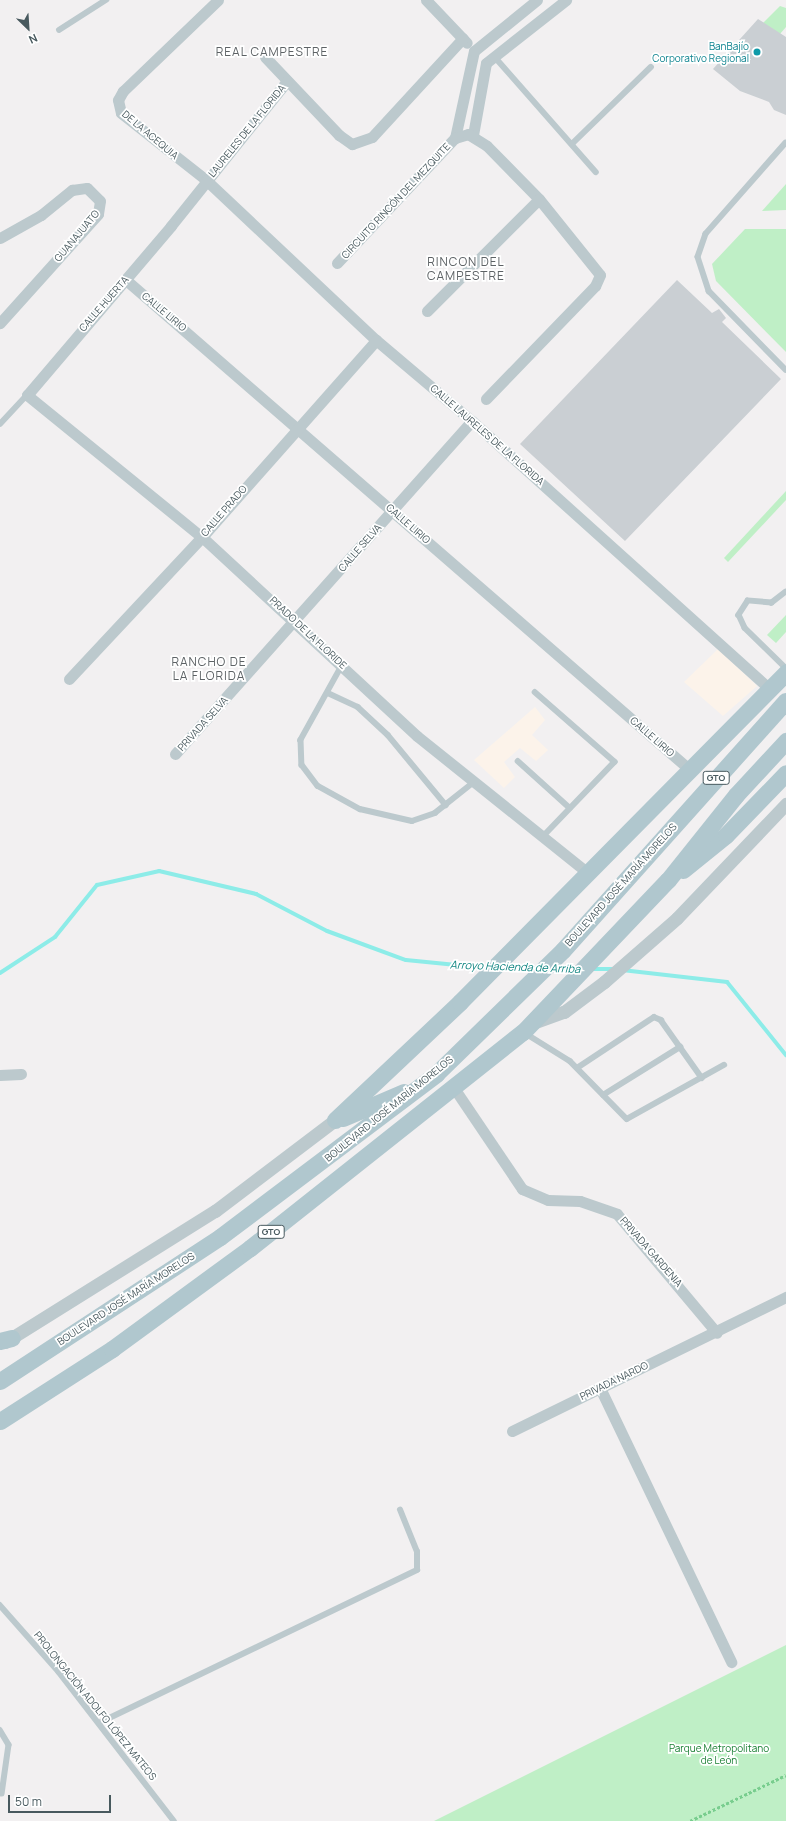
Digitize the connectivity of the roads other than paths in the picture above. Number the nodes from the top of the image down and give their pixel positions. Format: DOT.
graph roads {
  1 [pos="106,0"];
  2 [pos="218,0"];
  3 [pos="426,0"];
  4 [pos="537,0"];
  5 [pos="566,0"];
  6 [pos="58,30"];
  7 [pos="463,38"];
  8 [pos="474,51"];
  9 [pos="265,57"];
  10 [pos="490,60"];
  11 [pos="651,67"];
  12 [pos="287,81"];
  13 [pos="473,135"];
  14 [pos="455,138"];
  15 [pos="786,143"];
  16 [pos="572,144"];
  17 [pos="596,172"];
  18 [pos="206,180"];
  19 [pos="539,199"];
  20 [pos="0,238"];
  21 [pos="338,263"];
  22 [pos="126,280"];
  23 [pos="427,311"];
  24 [pos="0,323"];
  25 [pos="376,340"];
  26 [pos="786,370"];
  27 [pos="27,395"];
  28 [pos="486,399"];
  29 [pos="472,421"];
  30 [pos="0,424"];
  31 [pos="297,430"];
  32 [pos="393,510"];
  33 [pos="202,537"];
  34 [pos="786,592"];
  35 [pos="295,622"];
  36 [pos="342,666"];
  37 [pos="786,668"];
  38 [pos="786,672"];
  39 [pos="69,678"];
  40 [pos="770,689"];
  41 [pos="535,692"];
  42 [pos="328,693"];
  43 [pos="786,701"];
  44 [pos="786,741"];
  45 [pos="175,754"];
  46 [pos="518,761"];
  47 [pos="690,770"];
  48 [pos="786,773"];
  49 [pos="474,782"];
  50 [pos="786,804"];
  51 [pos="446,805"];
  52 [pos="570,808"];
  53 [pos="543,837"];
  54 [pos="588,873"];
  55 [pos="668,880"];
  56 [pos="525,1028"];
  57 [pos="680,1047"];
  58 [pos="724,1065"];
  59 [pos="577,1068"];
  60 [pos="21,1074"];
  61 [pos="0,1075"];
  62 [pos="702,1078"];
  63 [pos="422,1086"];
  64 [pos="454,1088"];
  65 [pos="603,1095"];
  66 [pos="336,1120"];
  67 [pos="786,1297"];
  68 [pos="717,1333"];
  69 [pos="4,1341"];
  70 [pos="0,1381"];
  71 [pos="600,1388"];
  72 [pos="0,1421"];
  73 [pos="512,1431"];
  74 [pos="400,1510"];
  75 [pos="0,1605"];
  76 [pos="731,1662"];
  77 [pos="99,1724"];
  78 [pos="0,1730"];
  79 [pos="2,1794"];
  80 [pos="174,1821"];
  1 -- 6 [label="lane"];
  2 -- 18 [label="street, DE LA ACEQUIA"];
  3 -- 7 [label="street"];
  4 -- 8 [label="street"];
  5 -- 10 [label="street"];
  7 -- 8 [label="street"];
  7 -- 12 [label="street"];
  8 -- 10 [label="street"];
  8 -- 14 [label="street, CIRCUITO RINCÓN DEL MEZQUITE"];
  9 -- 12 [label="street"];
  10 -- 13 [label="street"];
  10 -- 16 [label="lane"];
  11 -- 16 [label="lane"];
  12 -- 18 [label="street, LAURELES DE LA FLORIDA"];
  13 -- 14 [label="street, CIRCUITO RINCÓN DEL MEZQUITE"];
  13 -- 19 [label="street"];
  14 -- 21 [label="street, CIRCUITO RINCÓN DEL MEZQUITE"];
  15 -- 26 [label="lane"];
  16 -- 17 [label="lane"];
  18 -- 22 [label="street, CALLE HUERTA"];
  18 -- 25 [label="street, CALLE LAURELES DE LA FLORIDA"];
  19 -- 23 [label="street"];
  19 -- 28 [label="street"];
  20 -- 24 [label="street, GUANAJUATO"];
  22 -- 27 [label="street, CALLE HUERTA"];
  22 -- 31 [label="street, CALLE LIRIO"];
  25 -- 29 [label="street, CALLE LAURELES DE LA FLORIDA"];
  25 -- 31 [label="street, CALLE PRADO"];
  27 -- 30 [label="lane, CALLE HUERTA"];
  27 -- 33 [label="street, PRADO DE LA FLORIDE"];
  29 -- 32 [label="street, CALLE SELVA"];
  29 -- 40 [label="street, CALLE LAURELES DE LA FLORIDA"];
  31 -- 32 [label="street, CALLE LIRIO"];
  31 -- 33 [label="street, CALLE PRADO"];
  32 -- 35 [label="street, CALLE SELVA"];
  32 -- 47 [label="street, CALLE LIRIO"];
  33 -- 35 [label="street, PRADO DE LA FLORIDE"];
  33 -- 39 [label="street, CALLE PRADO"];
  34 -- 37 [label="lane"];
  35 -- 36 [label="street, PRADO DE LA FLORIDE"];
  35 -- 45 [label="street, PRIVADA SELVA"];
  36 -- 42 [label="lane"];
  36 -- 49 [label="street, PRADO DE LA FLORIDE"];
  38 -- 40 [label="main road"];
  40 -- 47 [label="main road"];
  41 -- 52 [label="lane"];
  42 -- 51 [label="lane"];
  42 -- 51 [label="lane"];
  43 -- 63 [label="main road, BOULEVARD JOSÉ MARÍA MORELOS / GTO"];
  44 -- 55 [label="main road, GTO"];
  46 -- 52 [label="lane"];
  47 -- 54 [label="main road"];
  48 -- 55 [label="main road"];
  49 -- 51 [label="lane"];
  49 -- 53 [label="street, PRADO DE LA FLORIDE"];
  50 -- 56 [label="street"];
  52 -- 53 [label="lane"];
  53 -- 54 [label="street, PRADO DE LA FLORIDE"];
  54 -- 66 [label="main road"];
  55 -- 56 [label="main road, GTO"];
  56 -- 59 [label="lane"];
  56 -- 64 [label="main road, GTO"];
  57 -- 59 [label="lane"];
  57 -- 62 [label="lane"];
  57 -- 65 [label="lane"];
  58 -- 62 [label="lane"];
  59 -- 65 [label="lane"];
  60 -- 61 [label="street"];
  62 -- 65 [label="lane"];
  63 -- 66 [label="main road"];
  63 -- 70 [label="main road, BOULEVARD JOSÉ MARÍA MORELOS / GTO"];
  64 -- 68 [label="street, PRIVADA GARDENIA"];
  64 -- 72 [label="main road, GTO"];
  66 -- 69 [label="street"];
  67 -- 68 [label="street, PRIVADA NARDO"];
  68 -- 71 [label="street, PRIVADA NARDO"];
  71 -- 73 [label="street, PRIVADA NARDO"];
  71 -- 76 [label="street"];
  74 -- 77 [label="lane"];
  75 -- 77 [label="lane, PROLONGACIÓN ADOLFO LÓPEZ MATEOS"];
  77 -- 80 [label="lane, PROLONGACIÓN ADOLFO LÓPEZ MATEOS"];
  78 -- 79 [label="lane"];
}
